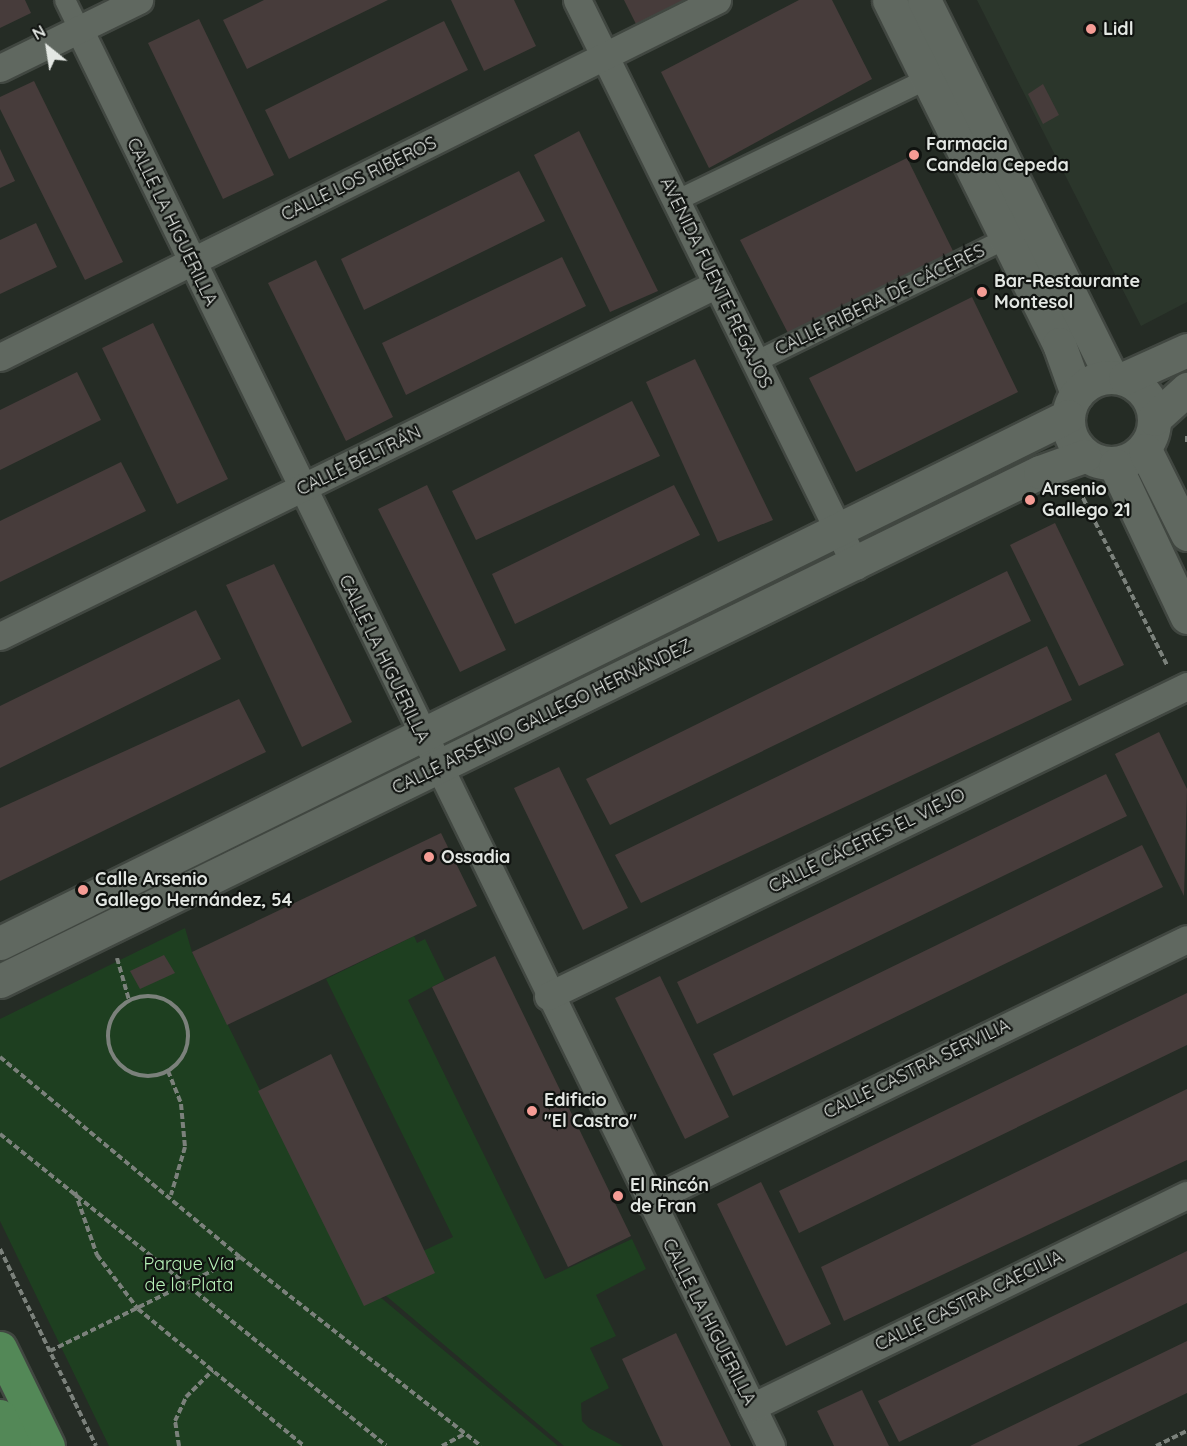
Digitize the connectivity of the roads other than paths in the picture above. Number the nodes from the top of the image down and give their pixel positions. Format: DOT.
graph roads {
  1 [pos="65,0"];
  2 [pos="139,0"];
  3 [pos="577,0"];
  4 [pos="717,0"];
  5 [pos="889,0"];
  6 [pos="924,0"];
  7 [pos="79,29"];
  8 [pos="605,56"];
  9 [pos="0,68"];
  10 [pos="927,79"];
  11 [pos="676,201"];
  12 [pos="1005,239"];
  13 [pos="192,262"];
  14 [pos="717,284"];
  15 [pos="1187,350"];
  16 [pos="0,357"];
  17 [pos="755,362"];
  18 [pos="1118,377"];
  19 [pos="1187,389"];
  20 [pos="1072,405"];
  21 [pos="1154,419"];
  22 [pos="1145,450"];
  23 [pos="1100,461"];
  24 [pos="302,489"];
  25 [pos="839,531"];
  26 [pos="1187,534"];
  27 [pos="856,566"];
  28 [pos="1187,617"];
  29 [pos="0,636"];
  30 [pos="1183,688"];
  31 [pos="422,736"];
  32 [pos="437,768"];
  33 [pos="1187,939"];
  34 [pos="0,943"];
  35 [pos="0,981"];
  36 [pos="548,996"];
  37 [pos="1187,1195"];
  38 [pos="648,1201"];
  39 [pos="0,1348"];
  40 [pos="752,1407"];
  41 [pos="0,1416"];
  42 [pos="14,1446"];
  43 [pos="48,1446"];
  44 [pos="771,1446"];
  1 -- 7 [label="street, CALLE LA HIGUERILLA"];
  2 -- 7 [label="street"];
  3 -- 8 [label="street, AVENIDA FUENTE REGAJOS"];
  4 -- 8 [label="street, CALLE LOS RIBEROS"];
  5 -- 10 [label="main road"];
  6 -- 18 [label="main road"];
  7 -- 9 [label="street"];
  7 -- 13 [label="street, CALLE LA HIGUERILLA"];
  8 -- 11 [label="street, AVENIDA FUENTE REGAJOS"];
  8 -- 13 [label="street, CALLE LOS RIBEROS"];
  10 -- 11 [label="street"];
  10 -- 12 [label="main road"];
  11 -- 14 [label="street, AVENIDA FUENTE REGAJOS"];
  12 -- 17 [label="street, CALLE RIBERA DE CÁCERES"];
  12 -- 20 [label="main road"];
  13 -- 16 [label="street, CALLE LOS RIBEROS"];
  13 -- 24 [label="street, CALLE LA HIGUERILLA"];
  14 -- 17 [label="street, AVENIDA FUENTE REGAJOS"];
  14 -- 24 [label="street, CALLE BELTRÁN"];
  15 -- 18 [label="main road"];
  17 -- 25 [label="street, AVENIDA FUENTE REGAJOS"];
  18 -- 20 [label="main road"];
  18 -- 21 [label="main road"];
  19 -- 21 [label="main road"];
  20 -- 23 [label="main road"];
  20 -- 25 [label="main road, CALLE ARSENIO GALLEGO HERNÁNDEZ"];
  21 -- 22 [label="main road"];
  22 -- 23 [label="main road"];
  22 -- 26 [label="main road"];
  23 -- 27 [label="main road, CALLE ARSENIO GALLEGO HERNÁNDEZ"];
  23 -- 28 [label="main road"];
  24 -- 29 [label="street, CALLE BELTRÁN"];
  24 -- 31 [label="street, CALLE LA HIGUERILLA"];
  25 -- 27 [label="street, AVENIDA FUENTE REGAJOS"];
  25 -- 31 [label="main road, CALLE ARSENIO GALLEGO HERNÁNDEZ"];
  27 -- 32 [label="main road, CALLE ARSENIO GALLEGO HERNÁNDEZ"];
  30 -- 36 [label="street, CALLE CÁCERES EL VIEJO"];
  31 -- 32 [label="street, CALLE LA HIGUERILLA"];
  31 -- 34 [label="main road, CALLE ARSENIO GALLEGO HERNÁNDEZ"];
  32 -- 35 [label="main road, CALLE ARSENIO GALLEGO HERNÁNDEZ"];
  32 -- 36 [label="street, CALLE LA HIGUERILLA"];
  33 -- 38 [label="street, CALLE CASTRA SERVILIA"];
  36 -- 38 [label="street, CALLE LA HIGUERILLA"];
  37 -- 40 [label="street, CALLE CASTRA CAECILIA"];
  38 -- 40 [label="street, CALLE LA HIGUERILLA"];
  39 -- 43 [label="main road"];
  40 -- 44 [label="street, CALLE LA HIGUERILLA"];
  41 -- 42 [label="main road"];
}
